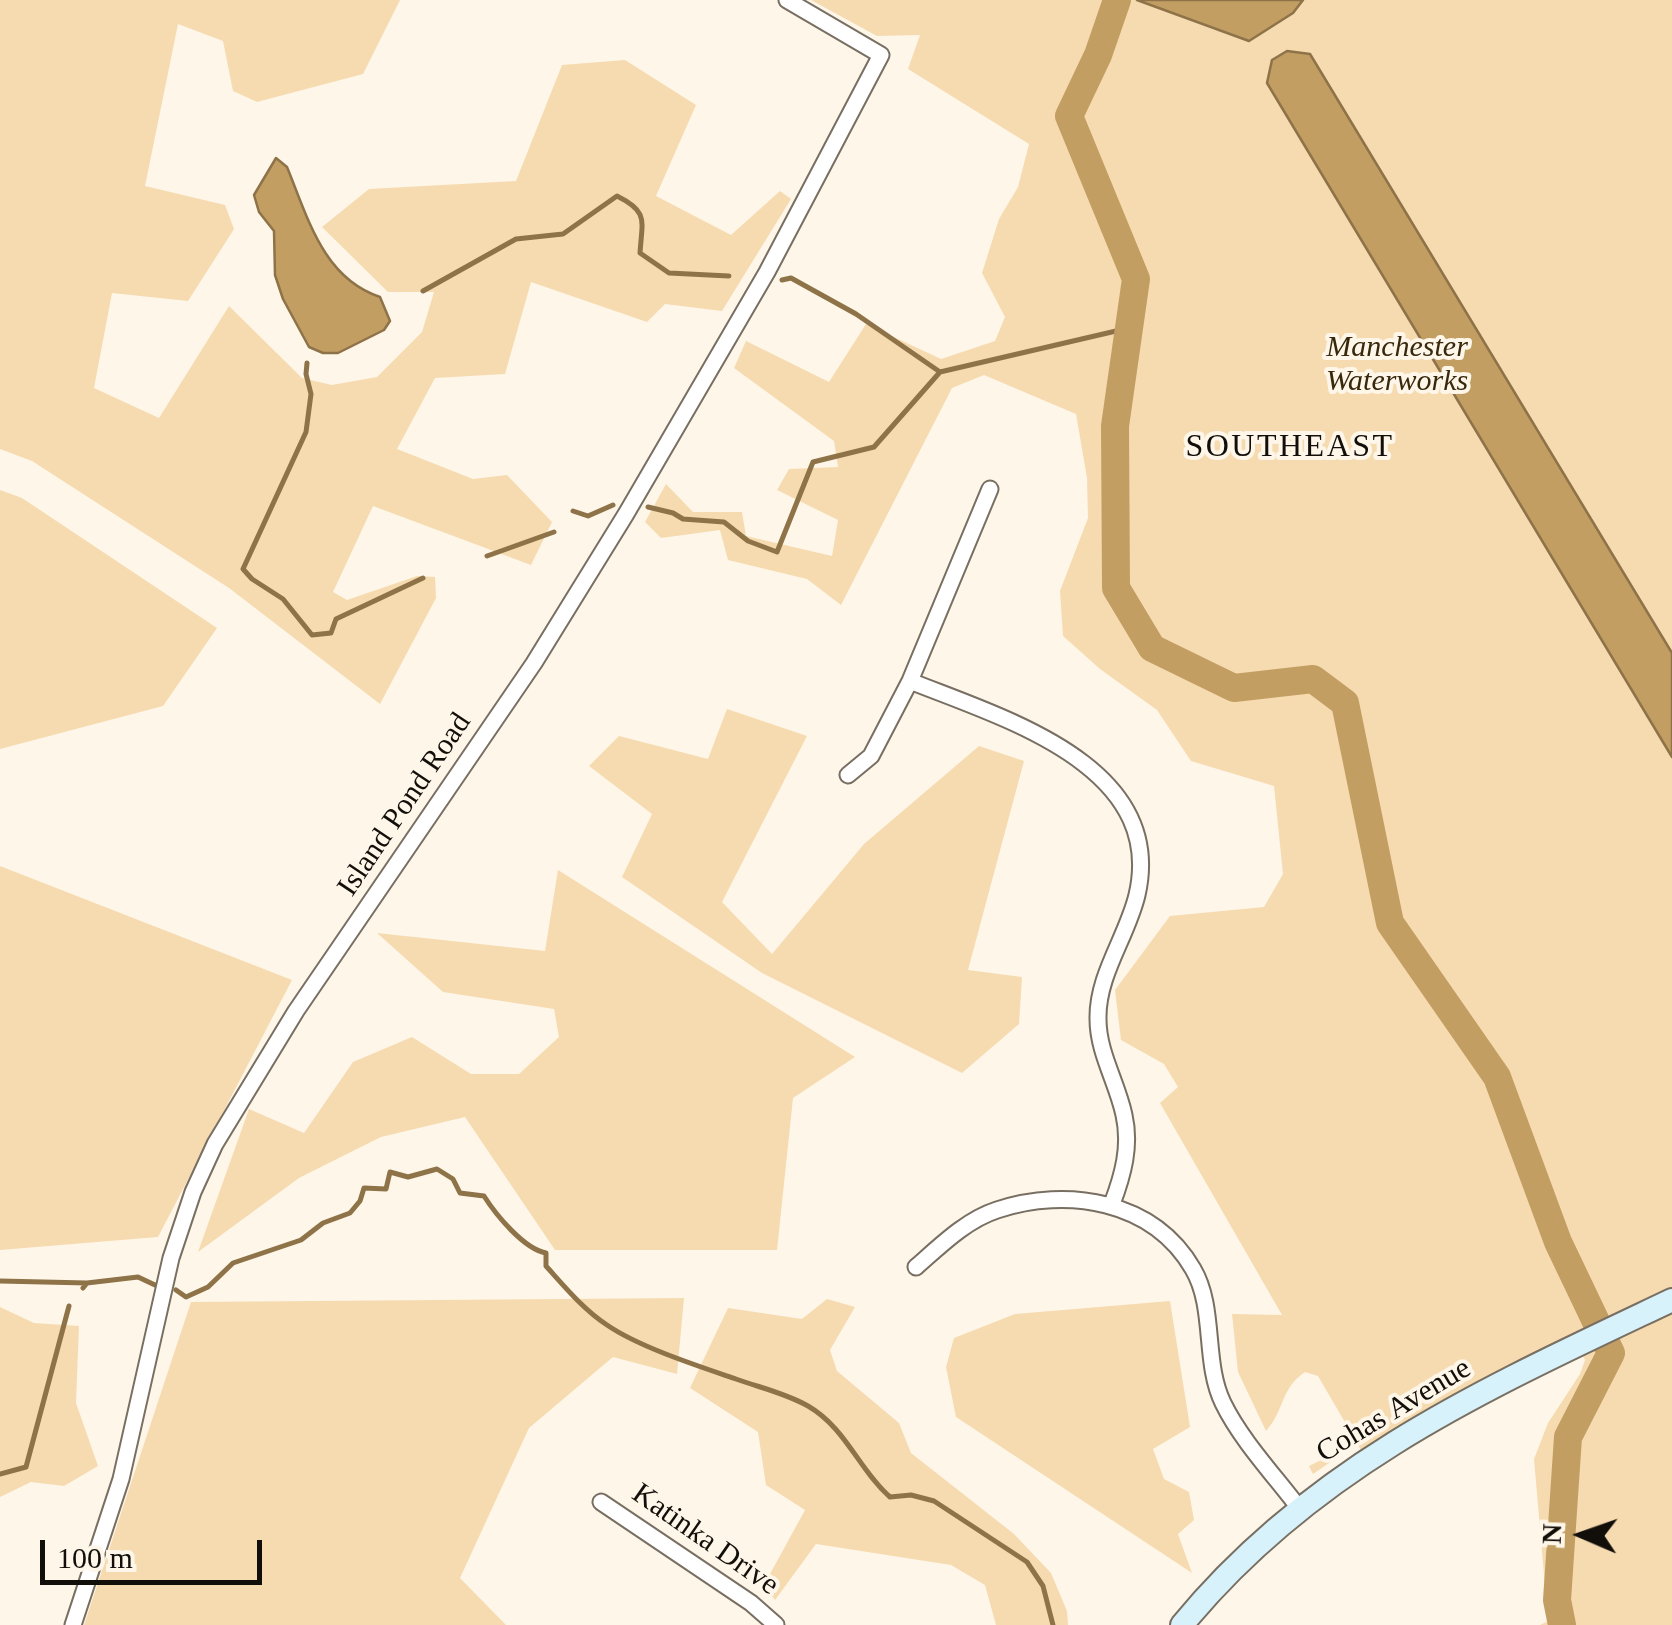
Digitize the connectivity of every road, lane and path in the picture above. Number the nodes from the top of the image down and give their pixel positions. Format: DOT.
graph roads {
  1 [pos="787,0"];
  2 [pos="990,489"];
  3 [pos="910,680"];
  4 [pos="848,775"];
  5 [pos="1112,1204"];
  6 [pos="916,1267"];
  7 [pos="1672,1300"];
  8 [pos="601,1502"];
  9 [pos="1300,1508"];
  10 [pos="73,1625"];
  11 [pos="776,1625"];
  12 [pos="1182,1625"];
  1 -- 10 [label="street, Island Pond Road"];
  2 -- 3 [label="street"];
  3 -- 4 [label="street"];
  3 -- 5 [label="street"];
  5 -- 6 [label="street"];
  5 -- 9 [label="street"];
  7 -- 9 [label="street, Cohas Avenue"];
  8 -- 11 [label="street, Katinka Drive"];
  9 -- 12 [label="street, Cohas Avenue"];
}
